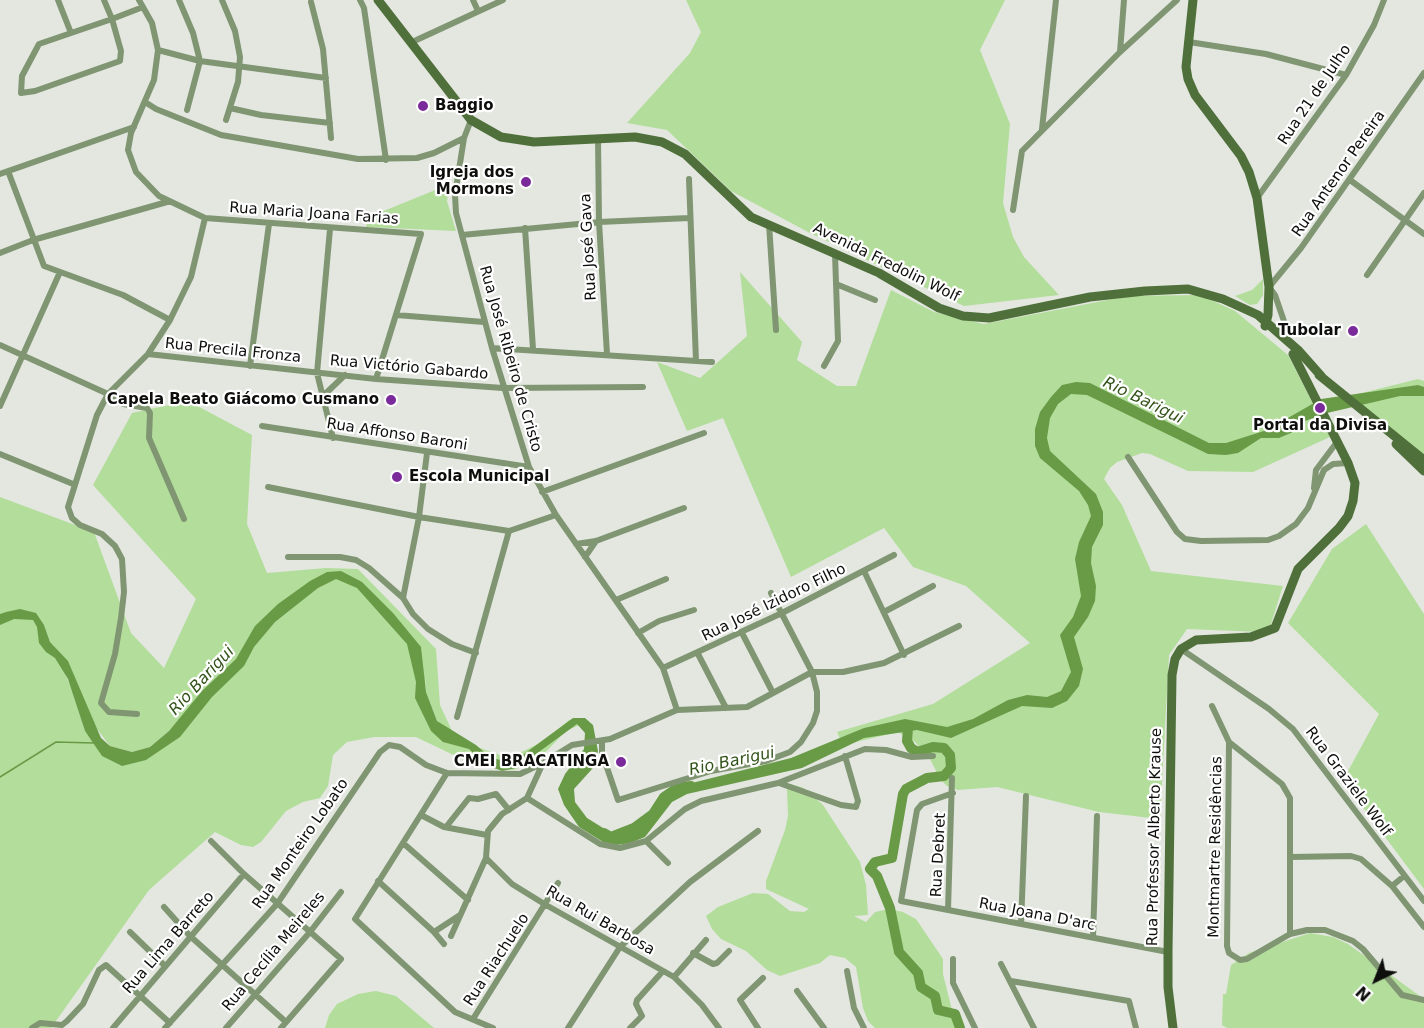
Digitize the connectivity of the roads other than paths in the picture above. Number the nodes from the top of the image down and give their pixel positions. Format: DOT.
graph roads {
  1 [pos="58,0"];
  2 [pos="104,0"];
  3 [pos="139,0"];
  4 [pos="178,0"];
  5 [pos="222,0"];
  6 [pos="360,0"];
  7 [pos="378,0"];
  8 [pos="473,0"];
  9 [pos="502,0"];
  10 [pos="1056,0"];
  11 [pos="1124,0"];
  12 [pos="1384,0"];
  13 [pos="1184,1"];
  14 [pos="311,2"];
  15 [pos="143,7"];
  16 [pos="478,11"];
  17 [pos="112,19"];
  18 [pos="70,33"];
  19 [pos="1189,42"];
  20 [pos="409,44"];
  21 [pos="158,50"];
  22 [pos="1120,52"];
  23 [pos="200,61"];
  24 [pos="240,66"];
  25 [pos="1424,73"];
  26 [pos="1346,75"];
  27 [pos="326,78"];
  28 [pos="145,102"];
  29 [pos="230,108"];
  30 [pos="187,110"];
  31 [pos="226,120"];
  32 [pos="471,120"];
  33 [pos="330,123"];
  34 [pos="134,127"];
  35 [pos="1042,129"];
  36 [pos="331,138"];
  37 [pos="464,138"];
  38 [pos="598,139"];
  39 [pos="386,160"];
  40 [pos="8,171"];
  41 [pos="0,174"];
  42 [pos="689,179"];
  43 [pos="1350,180"];
  44 [pos="1424,193"];
  45 [pos="1257,198"];
  46 [pos="167,202"];
  47 [pos="1013,210"];
  48 [pos="205,218"];
  49 [pos="689,218"];
  50 [pos="1405,221"];
  51 [pos="599,222"];
  52 [pos="269,224"];
  53 [pos="769,225"];
  54 [pos="525,228"];
  55 [pos="330,229"];
  56 [pos="1424,234"];
  57 [pos="462,235"];
  58 [pos="33,240"];
  59 [pos="0,253"];
  60 [pos="835,254"];
  61 [pos="60,272"];
  62 [pos="1367,275"];
  63 [pos="836,284"];
  64 [pos="1269,292"];
  65 [pos="875,300"];
  66 [pos="396,315"];
  67 [pos="170,320"];
  68 [pos="484,322"];
  69 [pos="1261,322"];
  70 [pos="1286,327"];
  71 [pos="776,330"];
  72 [pos="0,345"];
  73 [pos="492,348"];
  74 [pos="533,349"];
  75 [pos="148,354"];
  76 [pos="607,354"];
  77 [pos="1293,354"];
  78 [pos="21,356"];
  79 [pos="696,361"];
  80 [pos="712,362"];
  81 [pos="250,366"];
  82 [pos="824,366"];
  83 [pos="316,373"];
  84 [pos="345,375"];
  85 [pos="1322,377"];
  86 [pos="376,379"];
  87 [pos="643,387"];
  88 [pos="503,388"];
  89 [pos="108,394"];
  90 [pos="322,396"];
  91 [pos="1315,396"];
  92 [pos="0,406"];
  93 [pos="262,426"];
  94 [pos="704,433"];
  95 [pos="333,438"];
  96 [pos="1337,442"];
  97 [pos="427,453"];
  98 [pos="0,454"];
  99 [pos="1329,454"];
  100 [pos="1128,457"];
  101 [pos="1335,463"];
  102 [pos="1348,463"];
  103 [pos="1423,466"];
  104 [pos="529,467"];
  105 [pos="73,484"];
  106 [pos="268,487"];
  107 [pos="542,492"];
  108 [pos="1314,492"];
  109 [pos="684,507"];
  110 [pos="556,515"];
  111 [pos="419,517"];
  112 [pos="184,519"];
  113 [pos="509,531"];
  114 [pos="596,541"];
  115 [pos="576,544"];
  116 [pos="894,555"];
  117 [pos="288,557"];
  118 [pos="585,557"];
  119 [pos="864,571"];
  120 [pos="666,579"];
  121 [pos="933,586"];
  122 [pos="771,593"];
  123 [pos="403,598"];
  124 [pos="616,600"];
  125 [pos="694,610"];
  126 [pos="884,612"];
  127 [pos="782,613"];
  128 [pos="959,626"];
  129 [pos="638,633"];
  130 [pos="742,633"];
  131 [pos="1181,649"];
  132 [pos="476,653"];
  133 [pos="698,654"];
  134 [pos="904,655"];
  135 [pos="663,668"];
  136 [pos="812,672"];
  137 [pos="773,693"];
  138 [pos="1212,706"];
  139 [pos="726,708"];
  140 [pos="677,710"];
  141 [pos="137,714"];
  142 [pos="457,717"];
  143 [pos="600,741"];
  144 [pos="1229,742"];
  145 [pos="845,756"];
  146 [pos="933,756"];
  147 [pos="543,764"];
  148 [pos="447,773"];
  149 [pos="952,778"];
  150 [pos="778,783"];
  151 [pos="1026,796"];
  152 [pos="953,797"];
  153 [pos="527,798"];
  154 [pos="509,810"];
  155 [pos="421,815"];
  156 [pos="1097,816"];
  157 [pos="446,827"];
  158 [pos="758,831"];
  159 [pos="488,835"];
  160 [pos="211,841"];
  161 [pos="646,841"];
  162 [pos="403,843"];
  163 [pos="1290,857"];
  164 [pos="486,858"];
  165 [pos="668,863"];
  166 [pos="244,874"];
  167 [pos="1404,876"];
  168 [pos="378,881"];
  169 [pos="558,883"];
  170 [pos="1392,886"];
  171 [pos="341,892"];
  172 [pos="468,900"];
  173 [pos="1424,901"];
  174 [pos="277,904"];
  175 [pos="546,905"];
  176 [pos="164,907"];
  177 [pos="948,910"];
  178 [pos="461,915"];
  179 [pos="1021,924"];
  180 [pos="1424,927"];
  181 [pos="130,932"];
  182 [pos="310,932"];
  183 [pos="434,932"];
  184 [pos="1290,934"];
  185 [pos="190,936"];
  186 [pos="451,936"];
  187 [pos="1093,937"];
  188 [pos="706,940"];
  189 [pos="444,944"];
  190 [pos="620,947"];
  191 [pos="729,951"];
  192 [pos="1168,952"];
  193 [pos="693,953"];
  194 [pos="953,959"];
  195 [pos="1001,964"];
  196 [pos="164,965"];
  197 [pos="223,965"];
  198 [pos="663,971"];
  199 [pos="848,971"];
  200 [pos="674,977"];
  201 [pos="763,978"];
  202 [pos="1011,981"];
  203 [pos="797,991"];
  204 [pos="255,994"];
  205 [pos="139,995"];
  206 [pos="1424,999"];
  207 [pos="473,1018"];
  208 [pos="286,1022"];
  209 [pos="167,1026"];
  210 [pos="32,1028"];
  211 [pos="113,1028"];
  212 [pos="226,1028"];
  213 [pos="281,1028"];
  214 [pos="493,1028"];
  215 [pos="568,1028"];
  216 [pos="630,1028"];
  217 [pos="719,1028"];
  218 [pos="758,1028"];
  219 [pos="824,1028"];
  220 [pos="864,1028"];
  221 [pos="975,1028"];
  222 [pos="1034,1028"];
  223 [pos="1136,1028"];
  224 [pos="1173,1028"];
  1 -- 18 [label="street"];
  2 -- 17 [label="street"];
  3 -- 15 [label="street"];
  4 -- 23 [label="street"];
  5 -- 24 [label="street"];
  6 -- 39 [label="street"];
  7 -- 20 [label="main road, Avenida Fredolin Wolf"];
  8 -- 16 [label="street"];
  9 -- 16 [label="street"];
  10 -- 35 [label="street"];
  11 -- 22 [label="street"];
  12 -- 26 [label="street, Rua 21 de Julho"];
  13 -- 19 [label="main road"];
  13 -- 22 [label="street"];
  14 -- 27 [label="street"];
  15 -- 17 [label="street"];
  15 -- 21 [label="street"];
  16 -- 20 [label="street"];
  17 -- 18 [label="street"];
  17 -- 18 [label="street"];
  19 -- 26 [label="street"];
  19 -- 45 [label="main road"];
  20 -- 32 [label="main road, Avenida Fredolin Wolf"];
  21 -- 23 [label="street"];
  21 -- 28 [label="street"];
  22 -- 35 [label="street"];
  23 -- 24 [label="street"];
  23 -- 30 [label="street"];
  24 -- 27 [label="street"];
  24 -- 29 [label="street"];
  25 -- 43 [label="street, Rua Antenor Pereira"];
  26 -- 45 [label="street, Rua 21 de Julho"];
  27 -- 33 [label="street"];
  28 -- 34 [label="street"];
  28 -- 39 [label="street"];
  29 -- 31 [label="street"];
  29 -- 33 [label="street"];
  32 -- 37 [label="street, Rua José Ribeiro de Cristo"];
  32 -- 38 [label="main road, Avenida Fredolin Wolf"];
  33 -- 36 [label="street"];
  34 -- 40 [label="street"];
  34 -- 46 [label="street"];
  35 -- 47 [label="street"];
  37 -- 39 [label="street"];
  37 -- 57 [label="street, Rua José Ribeiro de Cristo"];
  38 -- 51 [label="street, Rua José Gava"];
  38 -- 53 [label="main road, Avenida Fredolin Wolf"];
  40 -- 41 [label="street"];
  40 -- 58 [label="street"];
  42 -- 49 [label="street"];
  43 -- 50 [label="street"];
  43 -- 64 [label="street, Rua Antenor Pereira"];
  44 -- 50 [label="street"];
  45 -- 64 [label="main road"];
  46 -- 48 [label="street, Rua Maria Joana Farias"];
  46 -- 58 [label="street"];
  48 -- 52 [label="street, Rua Maria Joana Farias"];
  48 -- 67 [label="street"];
  49 -- 51 [label="street"];
  49 -- 79 [label="street"];
  50 -- 56 [label="street"];
  50 -- 62 [label="street"];
  51 -- 54 [label="street"];
  51 -- 76 [label="street, Rua José Gava"];
  52 -- 55 [label="street, Rua Maria Joana Farias"];
  52 -- 81 [label="street"];
  53 -- 60 [label="main road, Avenida Fredolin Wolf"];
  53 -- 71 [label="street"];
  54 -- 57 [label="street"];
  54 -- 74 [label="street"];
  55 -- 66 [label="street, Rua Maria Joana Farias"];
  55 -- 83 [label="street"];
  57 -- 68 [label="street, Rua José Ribeiro de Cristo"];
  58 -- 59 [label="street"];
  58 -- 61 [label="street"];
  60 -- 63 [label="street"];
  60 -- 69 [label="main road, Avenida Fredolin Wolf"];
  61 -- 67 [label="street"];
  61 -- 78 [label="street"];
  63 -- 65 [label="street"];
  63 -- 82 [label="street"];
  64 -- 69 [label="main road"];
  64 -- 70 [label="street"];
  66 -- 68 [label="street"];
  66 -- 86 [label="street"];
  67 -- 75 [label="street"];
  68 -- 73 [label="street, Rua José Ribeiro de Cristo"];
  69 -- 77 [label="main road, Avenida Fredolin Wolf"];
  69 -- 85 [label="main road, Avenida Fredolin Wolf"];
  72 -- 78 [label="street"];
  73 -- 74 [label="street"];
  73 -- 88 [label="street, Rua José Ribeiro de Cristo"];
  74 -- 76 [label="street"];
  75 -- 81 [label="street, Rua Precila Fronza"];
  75 -- 89 [label="street"];
  76 -- 79 [label="street"];
  77 -- 85 [label="main road, Avenida Fredolin Wolf"];
  77 -- 91 [label="main road"];
  78 -- 89 [label="street"];
  78 -- 92 [label="street"];
  79 -- 80 [label="street"];
  81 -- 83 [label="street, Rua Precila Fronza"];
  83 -- 84 [label="street, Rua Victório Gabardo"];
  83 -- 90 [label="street"];
  84 -- 86 [label="street, Rua Victório Gabardo"];
  84 -- 90 [label="street"];
  85 -- 91 [label="main road"];
  85 -- 103 [label="main road, Avenida Fredolin Wolf"];
  86 -- 88 [label="street, Rua Victório Gabardo"];
  87 -- 88 [label="street, Rua Victório Gabardo"];
  88 -- 104 [label="street, Rua José Ribeiro de Cristo"];
  89 -- 105 [label="street"];
  89 -- 112 [label="street"];
  90 -- 95 [label="street"];
  91 -- 96 [label="main road"];
  93 -- 95 [label="street, Rua Affonso Baroni"];
  94 -- 107 [label="street"];
  95 -- 97 [label="street, Rua Affonso Baroni"];
  96 -- 99 [label="street"];
  96 -- 102 [label="main road"];
  97 -- 104 [label="street, Rua Affonso Baroni"];
  97 -- 111 [label="street"];
  98 -- 105 [label="street"];
  99 -- 101 [label="street"];
  99 -- 108 [label="street"];
  100 -- 108 [label="street"];
  101 -- 102 [label="street"];
  101 -- 108 [label="street"];
  102 -- 131 [label="main road"];
  104 -- 107 [label="street, Rua José Ribeiro de Cristo"];
  105 -- 141 [label="street"];
  106 -- 111 [label="street"];
  107 -- 110 [label="street, Rua José Ribeiro de Cristo"];
  109 -- 114 [label="street"];
  110 -- 113 [label="street"];
  110 -- 115 [label="street, Rua José Ribeiro de Cristo"];
  111 -- 113 [label="street"];
  111 -- 123 [label="street"];
  113 -- 132 [label="street"];
  114 -- 115 [label="street"];
  114 -- 118 [label="street"];
  115 -- 118 [label="street, Rua José Ribeiro de Cristo"];
  116 -- 119 [label="street, Rua José Izidoro Filho"];
  117 -- 123 [label="street"];
  118 -- 124 [label="street, Rua José Ribeiro de Cristo"];
  119 -- 126 [label="street"];
  119 -- 127 [label="street, Rua José Izidoro Filho"];
  120 -- 124 [label="street"];
  121 -- 126 [label="street"];
  122 -- 127 [label="street"];
  123 -- 132 [label="street"];
  124 -- 129 [label="street, Rua José Ribeiro de Cristo"];
  125 -- 129 [label="street"];
  126 -- 134 [label="street"];
  127 -- 130 [label="street, Rua José Izidoro Filho"];
  127 -- 136 [label="street"];
  128 -- 134 [label="street"];
  129 -- 135 [label="street, Rua José Ribeiro de Cristo"];
  130 -- 133 [label="street, Rua José Izidoro Filho"];
  130 -- 137 [label="street"];
  131 -- 167 [label="street, Rua Graziele Wolf"];
  131 -- 192 [label="main road, Rua Professor Alberto Krause"];
  132 -- 142 [label="street"];
  133 -- 135 [label="street, Rua José Izidoro Filho"];
  133 -- 139 [label="street"];
  134 -- 136 [label="street"];
  135 -- 140 [label="street, Rua José Ribeiro de Cristo"];
  136 -- 137 [label="street"];
  136 -- 143 [label="street"];
  137 -- 139 [label="street"];
  138 -- 144 [label="street, Montmartre Residências"];
  139 -- 140 [label="street"];
  140 -- 143 [label="street"];
  143 -- 147 [label="street"];
  144 -- 163 [label="street, Montmartre Residências"];
  144 -- 184 [label="street, Montmartre Residências"];
  145 -- 146 [label="street"];
  145 -- 150 [label="street"];
  145 -- 150 [label="street"];
  147 -- 148 [label="street"];
  147 -- 153 [label="street"];
  148 -- 155 [label="street"];
  148 -- 174 [label="street, Rua Monteiro Lobato"];
  149 -- 152 [label="street, Rua Debret"];
  150 -- 161 [label="street"];
  151 -- 179 [label="street"];
  152 -- 177 [label="street, Rua Debret"];
  152 -- 177 [label="street, Rua Joana D'arc"];
  153 -- 154 [label="street"];
  153 -- 161 [label="street"];
  154 -- 157 [label="street"];
  154 -- 159 [label="street"];
  155 -- 157 [label="street"];
  155 -- 162 [label="street"];
  156 -- 187 [label="street"];
  157 -- 159 [label="street"];
  158 -- 190 [label="street"];
  159 -- 164 [label="street"];
  160 -- 166 [label="street"];
  161 -- 165 [label="street"];
  162 -- 168 [label="street"];
  162 -- 172 [label="street"];
  163 -- 170 [label="street"];
  163 -- 184 [label="street, Montmartre Residências"];
  164 -- 172 [label="street"];
  164 -- 175 [label="street, Rua Rui Barbosa"];
  166 -- 174 [label="street"];
  166 -- 185 [label="street, Rua Lima Barreto"];
  167 -- 170 [label="street"];
  167 -- 173 [label="street, Rua Graziele Wolf"];
  168 -- 183 [label="street"];
  168 -- 207 [label="street"];
  169 -- 175 [label="street, Rua Riachuelo"];
  170 -- 180 [label="street"];
  171 -- 182 [label="street, Rua Cecília Meireles"];
  172 -- 178 [label="street"];
  174 -- 182 [label="street"];
  174 -- 197 [label="street, Rua Monteiro Lobato"];
  175 -- 190 [label="street, Rua Rui Barbosa"];
  175 -- 207 [label="street, Rua Riachuelo"];
  176 -- 185 [label="street"];
  177 -- 179 [label="street, Rua Joana D'arc"];
  178 -- 183 [label="street"];
  178 -- 186 [label="street"];
  179 -- 187 [label="street, Rua Joana D'arc"];
  181 -- 196 [label="street"];
  182 -- 204 [label="street, Rua Cecília Meireles"];
  182 -- 208 [label="street"];
  183 -- 189 [label="street"];
  184 -- 206 [label="street, Montmartre Residências"];
  185 -- 196 [label="street, Rua Lima Barreto"];
  185 -- 197 [label="street"];
  187 -- 192 [label="street, Rua Joana D'arc"];
  188 -- 193 [label="street"];
  190 -- 198 [label="street, Rua Rui Barbosa"];
  190 -- 215 [label="street"];
  191 -- 193 [label="street"];
  192 -- 224 [label="main road, Rua Professor Alberto Krause"];
  193 -- 200 [label="street"];
  194 -- 221 [label="street"];
  195 -- 202 [label="street"];
  196 -- 205 [label="street, Rua Lima Barreto"];
  197 -- 204 [label="street"];
  197 -- 209 [label="street, Rua Monteiro Lobato"];
  198 -- 200 [label="street, Rua Rui Barbosa"];
  198 -- 216 [label="street"];
  199 -- 220 [label="street"];
  200 -- 217 [label="street, Rua Rui Barbosa"];
  201 -- 218 [label="street"];
  202 -- 222 [label="street"];
  202 -- 223 [label="street"];
  203 -- 219 [label="street"];
  204 -- 208 [label="street"];
  204 -- 212 [label="street, Rua Cecília Meireles"];
  205 -- 209 [label="street"];
  205 -- 210 [label="street"];
  205 -- 211 [label="street, Rua Lima Barreto"];
  207 -- 214 [label="street"];
  208 -- 213 [label="street"];
}
